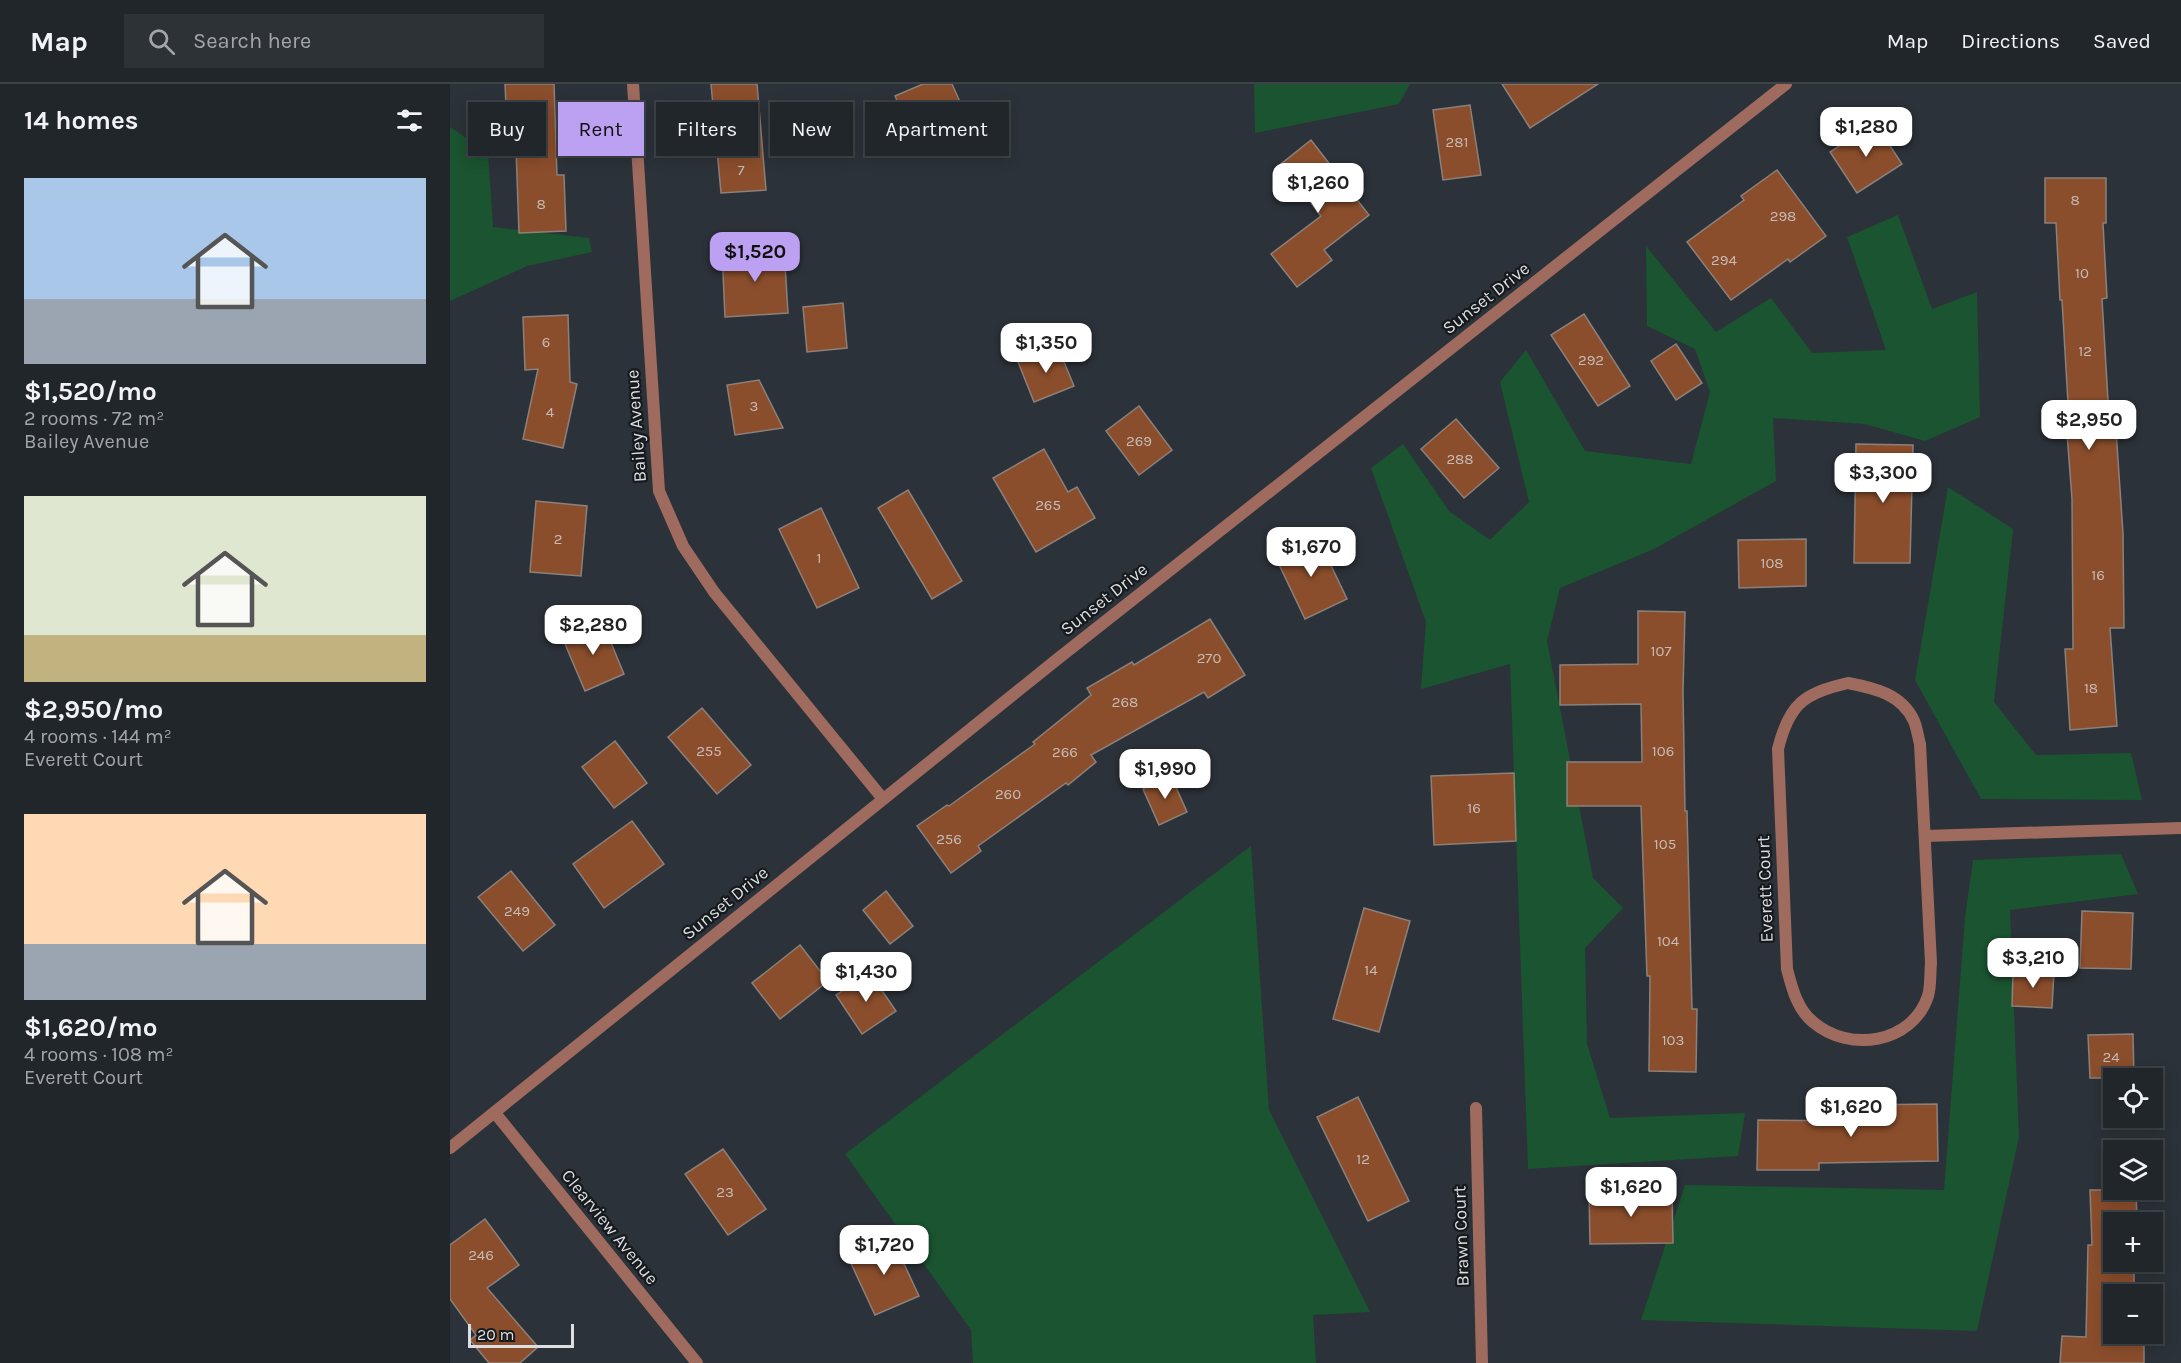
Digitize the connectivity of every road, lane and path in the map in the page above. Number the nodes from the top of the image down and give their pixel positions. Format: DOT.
graph roads {
  1 [pos="633,84"];
  2 [pos="1786,84"];
  3 [pos="883,799"];
  4 [pos="2181,828"];
  5 [pos="1925,836"];
  6 [pos="1476,1108"];
  7 [pos="495,1113"];
  8 [pos="450,1148"];
  9 [pos="697,1363"];
  10 [pos="1482,1363"];
  1 -- 3 [label="street, Bailey Avenue"];
  2 -- 3 [label="street, Sunset Drive"];
  3 -- 7 [label="street, Sunset Drive"];
  4 -- 5 [label="street"];
  5 -- 5 [label="street, Everett Court"];
  6 -- 10 [label="street, Brawn Court"];
  7 -- 8 [label="street, Sunset Drive"];
  7 -- 9 [label="street, Clearview Avenue"];
}
